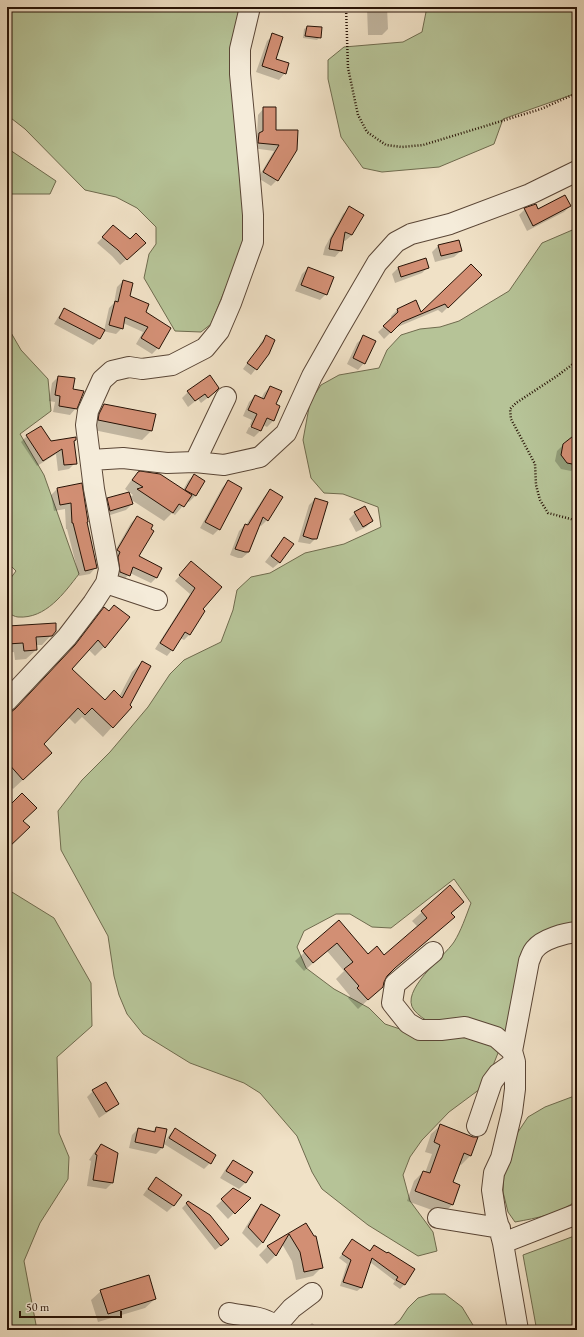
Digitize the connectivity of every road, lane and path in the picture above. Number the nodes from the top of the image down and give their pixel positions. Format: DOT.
graph roads {
  1 [pos="250,7"];
  2 [pos="346,7"];
  3 [pos="577,93"];
  4 [pos="577,171"];
  5 [pos="577,362"];
  6 [pos="226,397"];
  7 [pos="91,460"];
  8 [pos="195,462"];
  9 [pos="577,520"];
  10 [pos="106,583"];
  11 [pos="157,600"];
  12 [pos="7,701"];
  13 [pos="577,932"];
  14 [pos="434,952"];
  15 [pos="513,1057"];
  16 [pos="478,1126"];
  17 [pos="577,1214"];
  18 [pos="438,1218"];
  19 [pos="502,1235"];
  20 [pos="312,1293"];
  21 [pos="229,1313"];
  22 [pos="277,1328"];
  23 [pos="518,1330"];
  1 -- 7 [label="street"];
  2 -- 3 [label="path"];
  4 -- 8 [label="street"];
  5 -- 9 [label="path"];
  6 -- 8 [label="street"];
  7 -- 8 [label="street"];
  7 -- 10 [label="street"];
  10 -- 11 [label="street"];
  10 -- 12 [label="street"];
  13 -- 15 [label="street"];
  14 -- 15 [label="street"];
  15 -- 16 [label="street"];
  15 -- 19 [label="street"];
  17 -- 19 [label="street"];
  18 -- 19 [label="street"];
  19 -- 23 [label="street"];
  20 -- 22 [label="street"];
  21 -- 22 [label="street"];
}
